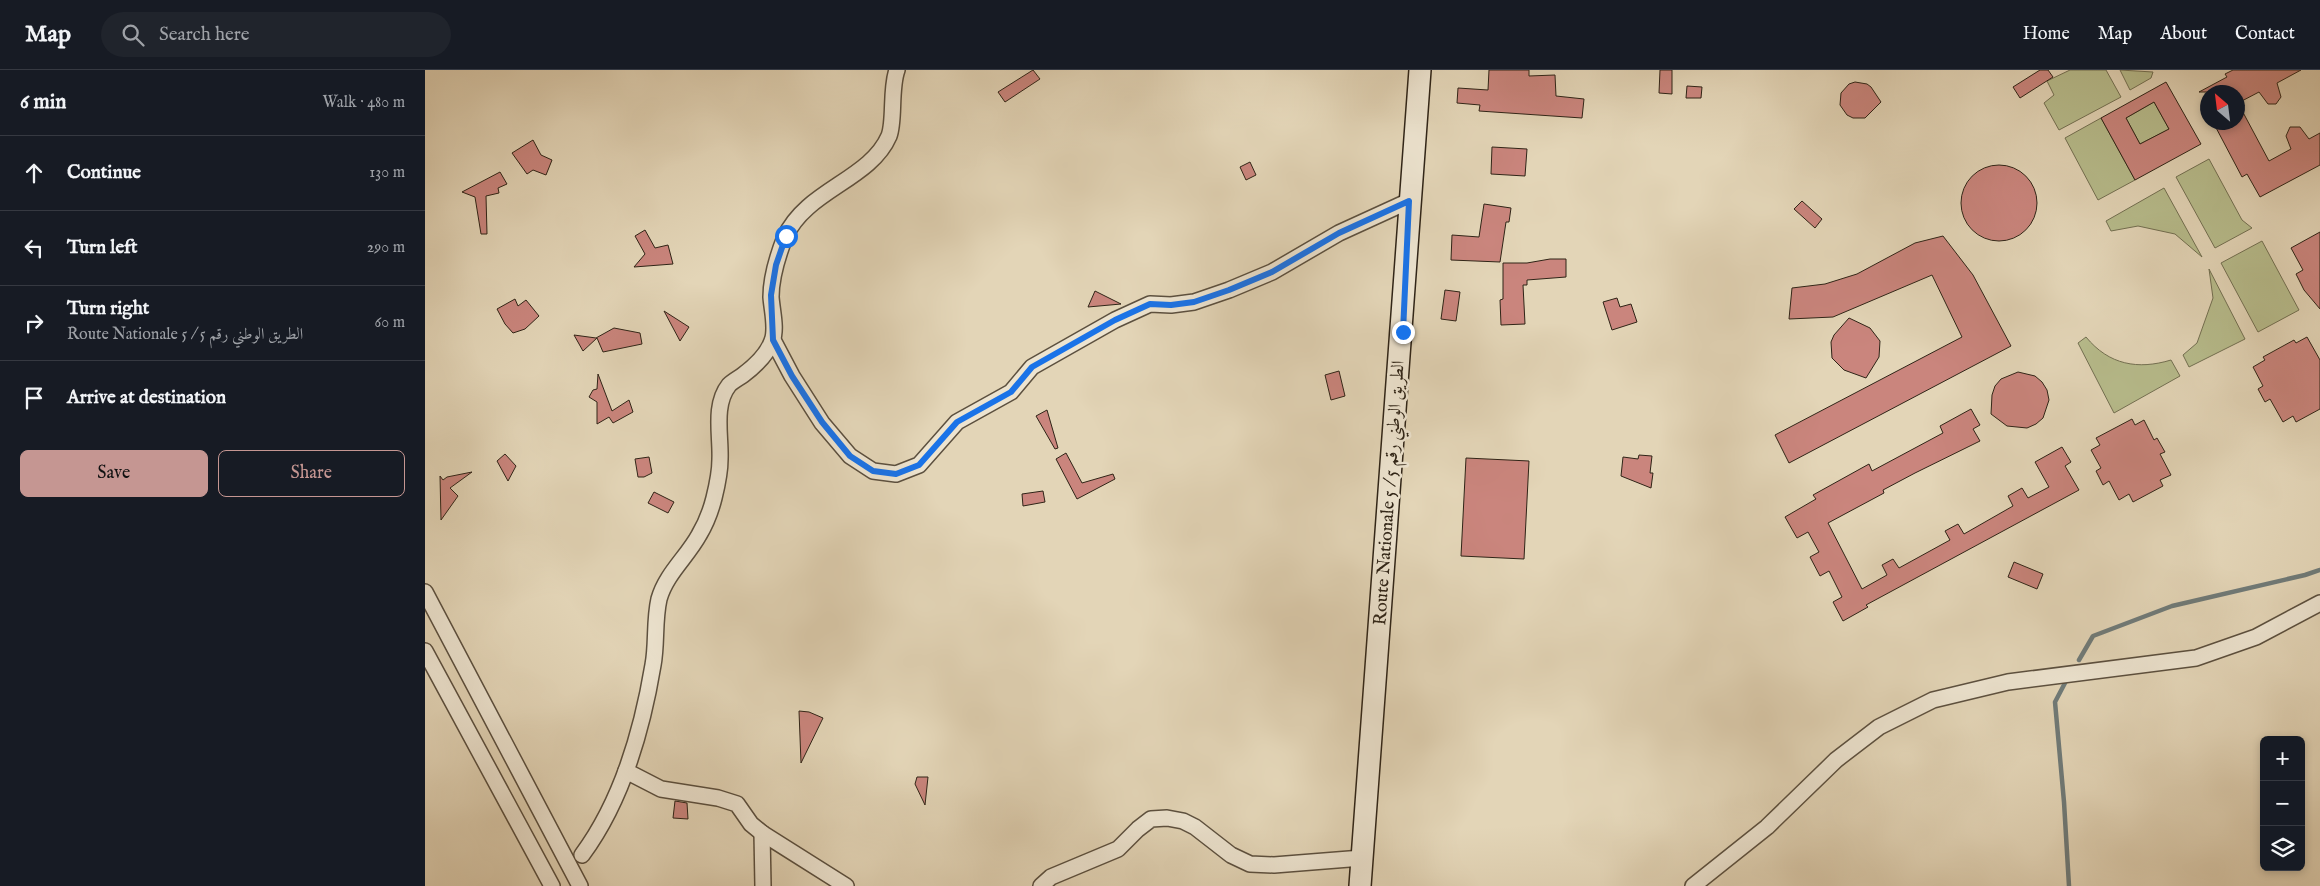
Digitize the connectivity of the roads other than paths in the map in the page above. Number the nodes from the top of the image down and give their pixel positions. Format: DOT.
graph roads {
  1 [pos="897,70"];
  2 [pos="1420,70"];
  3 [pos="1409,201"];
  4 [pos="773,340"];
  5 [pos="425,592"];
  6 [pos="2320,603"];
  7 [pos="425,651"];
  8 [pos="626,771"];
  9 [pos="762,833"];
  10 [pos="582,855"];
  11 [pos="1361,858"];
  12 [pos="552,886"];
  13 [pos="579,886"];
  14 [pos="763,886"];
  15 [pos="846,886"];
  16 [pos="1041,886"];
  17 [pos="1361,886"];
  18 [pos="1693,886"];
  1 -- 4 [label="street"];
  2 -- 3 [label="main road, Route Nationale 5 / الطريق الوطني رقم 5"];
  3 -- 4 [label="street"];
  3 -- 11 [label="main road, Route Nationale 5 / الطريق الوطني رقم 5"];
  4 -- 8 [label="street"];
  5 -- 13 [label="street"];
  6 -- 18 [label="street"];
  7 -- 12 [label="street"];
  8 -- 9 [label="street"];
  8 -- 10 [label="street"];
  9 -- 14 [label="street"];
  9 -- 15 [label="street"];
  11 -- 16 [label="street"];
  11 -- 17 [label="main road, Route Nationale 5 / الطريق الوطني رقم 5"];
}
